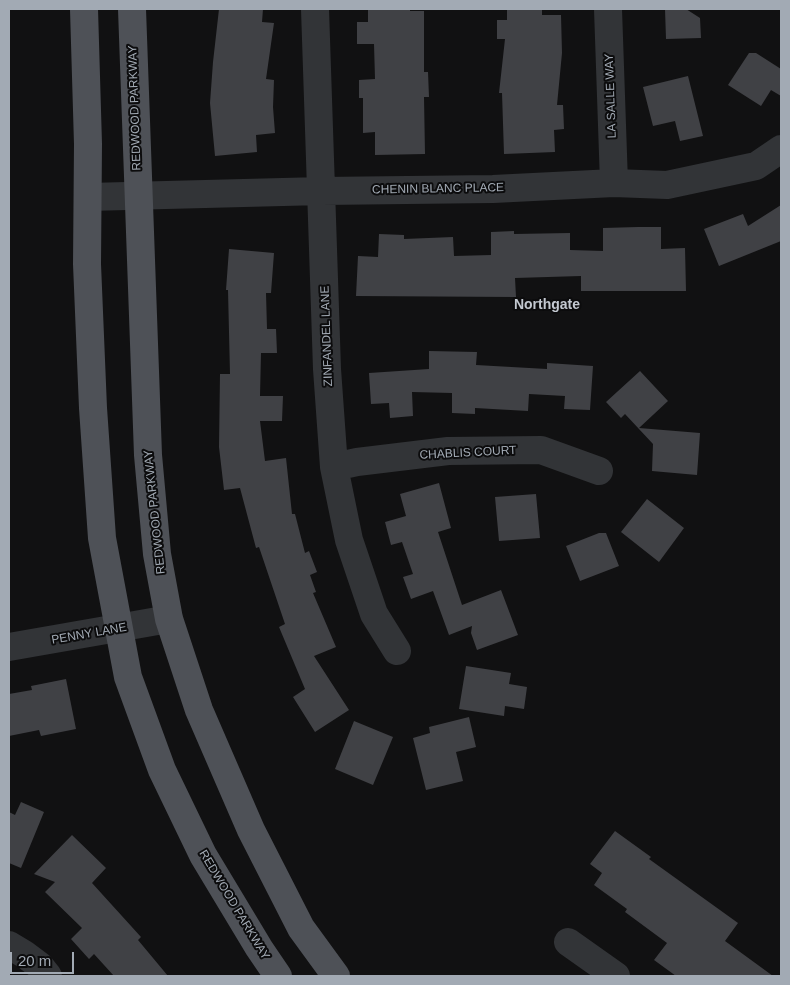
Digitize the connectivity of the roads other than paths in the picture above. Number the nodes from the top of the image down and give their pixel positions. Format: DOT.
graph roads {
  1 [pos="84,9"];
  2 [pos="132,9"];
  3 [pos="315,9"];
  4 [pos="608,9"];
  5 [pos="781,149"];
  6 [pos="614,183"];
  7 [pos="322,191"];
  8 [pos="138,195"];
  9 [pos="88,197"];
  10 [pos="334,467"];
  11 [pos="599,470"];
  12 [pos="168,619"];
  13 [pos="119,629"];
  14 [pos="9,647"];
  15 [pos="397,651"];
  16 [pos="568,942"];
  17 [pos="9,945"];
  18 [pos="48,976"];
  19 [pos="278,976"];
  20 [pos="336,976"];
  21 [pos="616,976"];
  1 -- 9 [label="main road, REDWOOD PARKWAY"];
  2 -- 8 [label="main road, REDWOOD PARKWAY"];
  3 -- 7 [label="street, ZINFANDEL LANE"];
  4 -- 6 [label="street, LA SALLE WAY"];
  5 -- 6 [label="street, CHENIN BLANC PLACE"];
  6 -- 7 [label="street, CHENIN BLANC PLACE"];
  7 -- 8 [label="street, CHENIN BLANC PLACE"];
  7 -- 10 [label="street, ZINFANDEL LANE"];
  8 -- 9 [label="street, CHENIN BLANC PLACE"];
  8 -- 12 [label="main road, REDWOOD PARKWAY"];
  9 -- 13 [label="main road, REDWOOD PARKWAY"];
  10 -- 11 [label="street, CHABLIS COURT"];
  10 -- 15 [label="street, ZINFANDEL LANE"];
  12 -- 13 [label="street, PENNY LANE"];
  12 -- 20 [label="main road, REDWOOD PARKWAY"];
  13 -- 14 [label="street, PENNY LANE"];
  13 -- 19 [label="main road, REDWOOD PARKWAY"];
  16 -- 21 [label="street"];
  17 -- 18 [label="street"];
}
